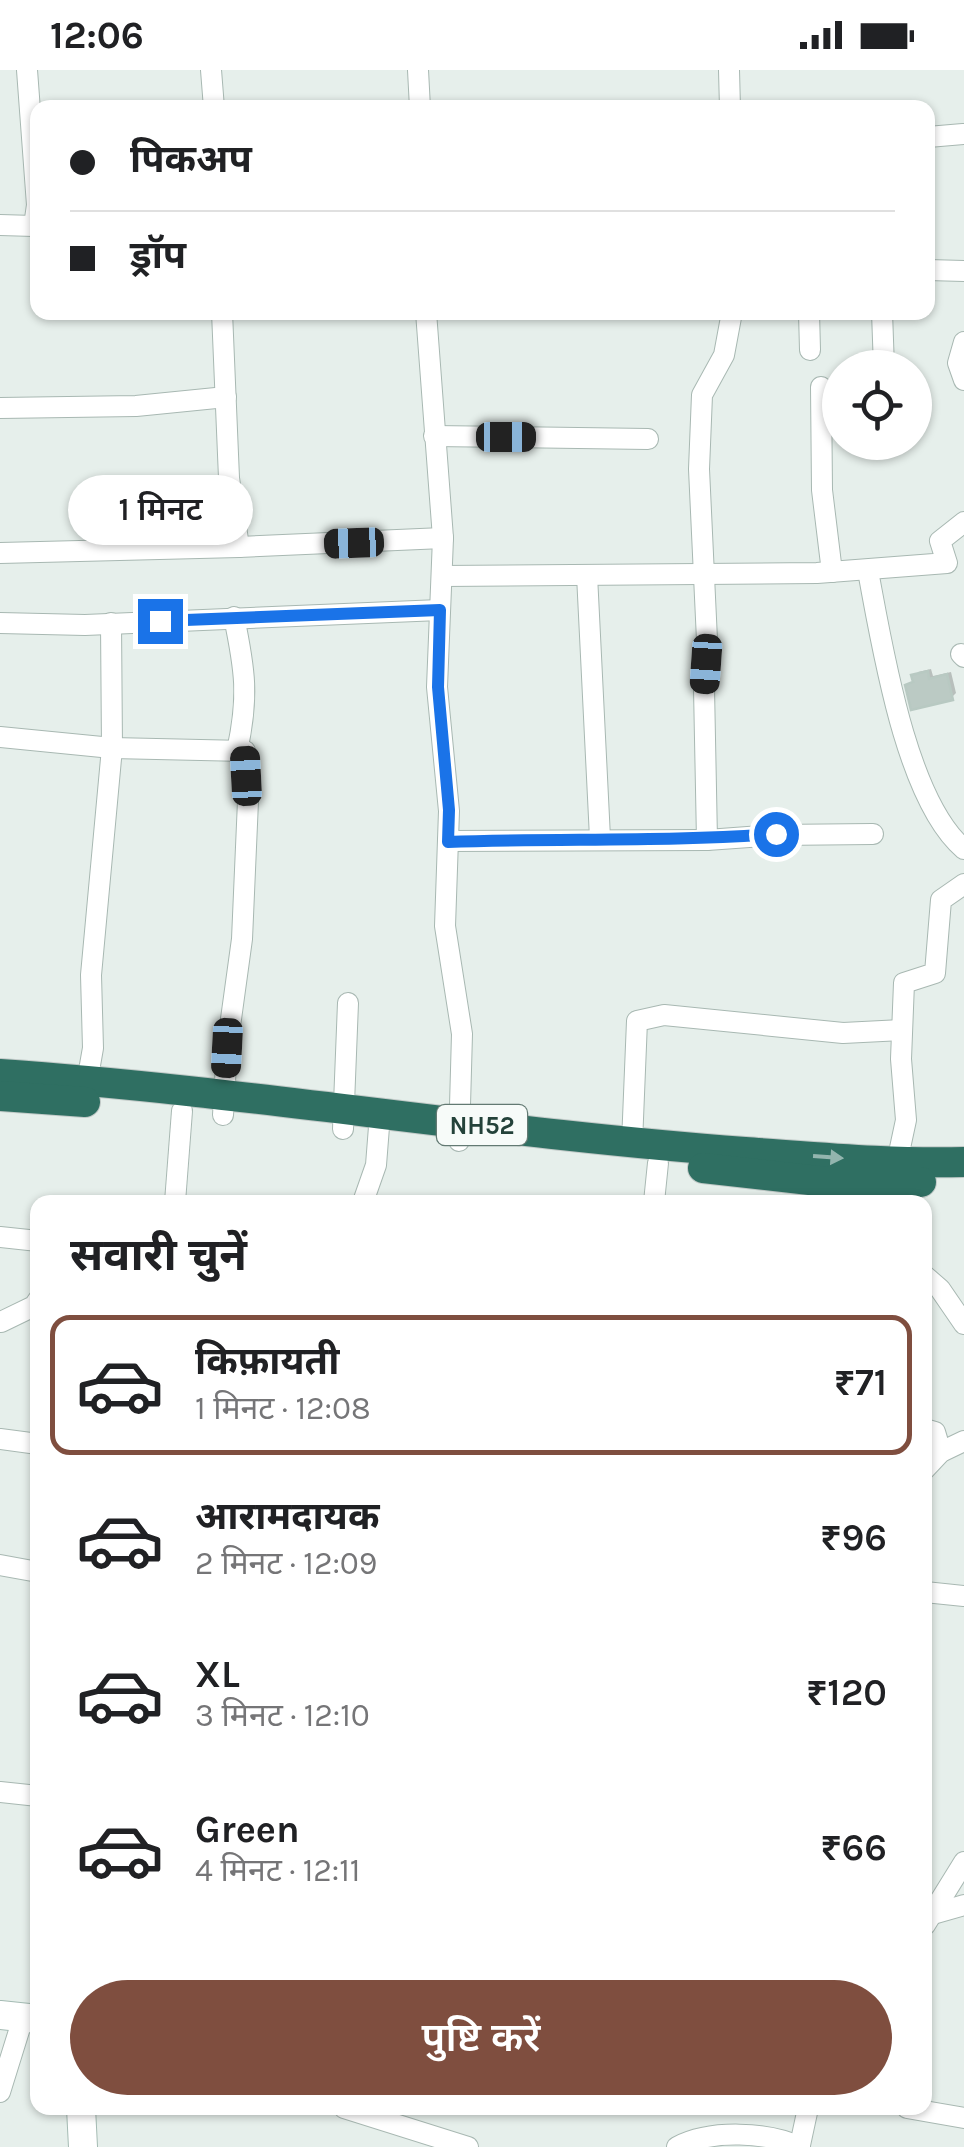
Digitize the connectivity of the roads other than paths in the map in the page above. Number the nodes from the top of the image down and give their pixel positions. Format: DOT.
graph roads {
  1 [pos="27,70"];
  2 [pos="211,70"];
  3 [pos="418,70"];
  4 [pos="729,70"];
  5 [pos="213,100"];
  6 [pos="420,100"];
  7 [pos="730,100"];
  8 [pos="30,107"];
  9 [pos="964,134"];
  10 [pos="935,136"];
  11 [pos="0,225"];
  12 [pos="30,226"];
  13 [pos="935,270"];
  14 [pos="964,271"];
  15 [pos="222,320"];
  16 [pos="427,320"];
  17 [pos="731,320"];
  18 [pos="809,320"];
  19 [pos="882,320"];
  20 [pos="964,342"];
  21 [pos="810,350"];
  22 [pos="883,350"];
  23 [pos="964,380"];
  24 [pos="821,387"];
  25 [pos="226,397"];
  26 [pos="0,408"];
  27 [pos="434,436"];
  28 [pos="648,438"];
  29 [pos="964,522"];
  30 [pos="443,538"];
  31 [pos="239,548"];
  32 [pos="0,554"];
  33 [pos="868,571"];
  34 [pos="832,572"];
  35 [pos="704,574"];
  36 [pos="587,575"];
  37 [pos="442,576"];
  38 [pos="440,610"];
  39 [pos="234,617"];
  40 [pos="0,623"];
  41 [pos="112,623"];
  42 [pos="0,737"];
  43 [pos="112,748"];
  44 [pos="237,751"];
  45 [pos="873,834"];
  46 [pos="600,838"];
  47 [pos="707,840"];
  48 [pos="448,842"];
  49 [pos="964,849"];
  50 [pos="964,884"];
  51 [pos="348,1003"];
  52 [pos="902,1030"];
  53 [pos="0,1074"];
  54 [pos="87,1082"];
  55 [pos="0,1096"];
  56 [pos="224,1106"];
  57 [pos="182,1111"];
  58 [pos="343,1119"];
  59 [pos="378,1123"];
  60 [pos="459,1132"];
  61 [pos="632,1143"];
  62 [pos="964,1162"];
  63 [pos="658,1163"];
  64 [pos="908,1181"];
  65 [pos="964,1183"];
  66 [pos="176,1195"];
  67 [pos="365,1195"];
  68 [pos="655,1195"];
  69 [pos="0,1237"];
  70 [pos="30,1240"];
  71 [pos="932,1282"];
  72 [pos="30,1308"];
  73 [pos="0,1324"];
  74 [pos="964,1324"];
  75 [pos="932,1431"];
  76 [pos="0,1438"];
  77 [pos="964,1441"];
  78 [pos="30,1443"];
  79 [pos="941,1452"];
  80 [pos="932,1462"];
  81 [pos="0,1565"];
  82 [pos="30,1571"];
  83 [pos="932,1593"];
  84 [pos="964,1596"];
  85 [pos="0,1792"];
  86 [pos="30,1795"];
  87 [pos="964,1862"];
  88 [pos="932,1878"];
  89 [pos="948,1883"];
  90 [pos="964,1905"];
  91 [pos="932,1914"];
  92 [pos="932,1919"];
  93 [pos="20,2017"];
  94 [pos="0,2092"];
  95 [pos="932,2112"];
  96 [pos="81,2115"];
  97 [pos="365,2115"];
  98 [pos="807,2115"];
  99 [pos="964,2118"];
  100 [pos="460,2146"];
  101 [pos="800,2146"];
  102 [pos="83,2147"];
  103 [pos="678,2147"];
  1 -- 8 [label="street"];
  2 -- 5 [label="street"];
  3 -- 6 [label="street"];
  4 -- 7 [label="street"];
  9 -- 10 [label="street"];
  11 -- 12 [label="street"];
  13 -- 14 [label="street"];
  15 -- 25 [label="street"];
  16 -- 27 [label="street"];
  17 -- 35 [label="street"];
  18 -- 21 [label="street"];
  19 -- 22 [label="street"];
  20 -- 23 [label="street"];
  24 -- 34 [label="street"];
  25 -- 26 [label="street"];
  25 -- 31 [label="street"];
  27 -- 28 [label="street"];
  27 -- 30 [label="street"];
  29 -- 33 [label="street"];
  30 -- 31 [label="street"];
  30 -- 37 [label="street"];
  31 -- 32 [label="street"];
  33 -- 34 [label="street"];
  33 -- 49 [label="street"];
  34 -- 35 [label="street"];
  35 -- 36 [label="street"];
  35 -- 47 [label="street"];
  36 -- 37 [label="street"];
  36 -- 46 [label="street"];
  37 -- 38 [label="street"];
  38 -- 39 [label="street"];
  38 -- 48 [label="street"];
  39 -- 41 [label="street"];
  39 -- 44 [label="street"];
  40 -- 41 [label="street"];
  41 -- 43 [label="street"];
  42 -- 43 [label="street"];
  43 -- 44 [label="street"];
  43 -- 54 [label="street"];
  44 -- 56 [label="street"];
  45 -- 47 [label="street"];
  46 -- 47 [label="street"];
  46 -- 48 [label="street"];
  48 -- 60 [label="street"];
  50 -- 52 [label="street"];
  51 -- 58 [label="street"];
  52 -- 61 [label="street"];
  52 -- 64 [label="street"];
  53 -- 54 [label="highway, NH52"];
  54 -- 56 [label="highway, NH52"];
  55 -- 57 [label="highway, NH52"];
  56 -- 57 [label="highway, NH52"];
  56 -- 58 [label="highway, NH52"];
  57 -- 66 [label="street"];
  58 -- 59 [label="highway, NH52"];
  59 -- 60 [label="highway, NH52"];
  59 -- 67 [label="street"];
  60 -- 61 [label="highway, NH52"];
  60 -- 63 [label="highway, NH52"];
  61 -- 64 [label="highway, NH52, one-way"];
  62 -- 64 [label="highway, NH52"];
  63 -- 64 [label="highway, NH52"];
  63 -- 68 [label="street"];
  64 -- 65 [label="highway, NH52"];
  69 -- 70 [label="street"];
  71 -- 74 [label="street"];
  72 -- 73 [label="street"];
  75 -- 79 [label="street"];
  76 -- 78 [label="street"];
  77 -- 79 [label="street"];
  79 -- 80 [label="street"];
  81 -- 82 [label="street"];
  83 -- 84 [label="street"];
  85 -- 86 [label="street"];
  87 -- 89 [label="street"];
  88 -- 89 [label="street"];
  89 -- 91 [label="street"];
  90 -- 92 [label="street"];
  93 -- 94 [label="street"];
  95 -- 99 [label="street"];
  96 -- 102 [label="street"];
  97 -- 100 [label="street"];
  98 -- 101 [label="street"];
  101 -- 103 [label="street"];
}
